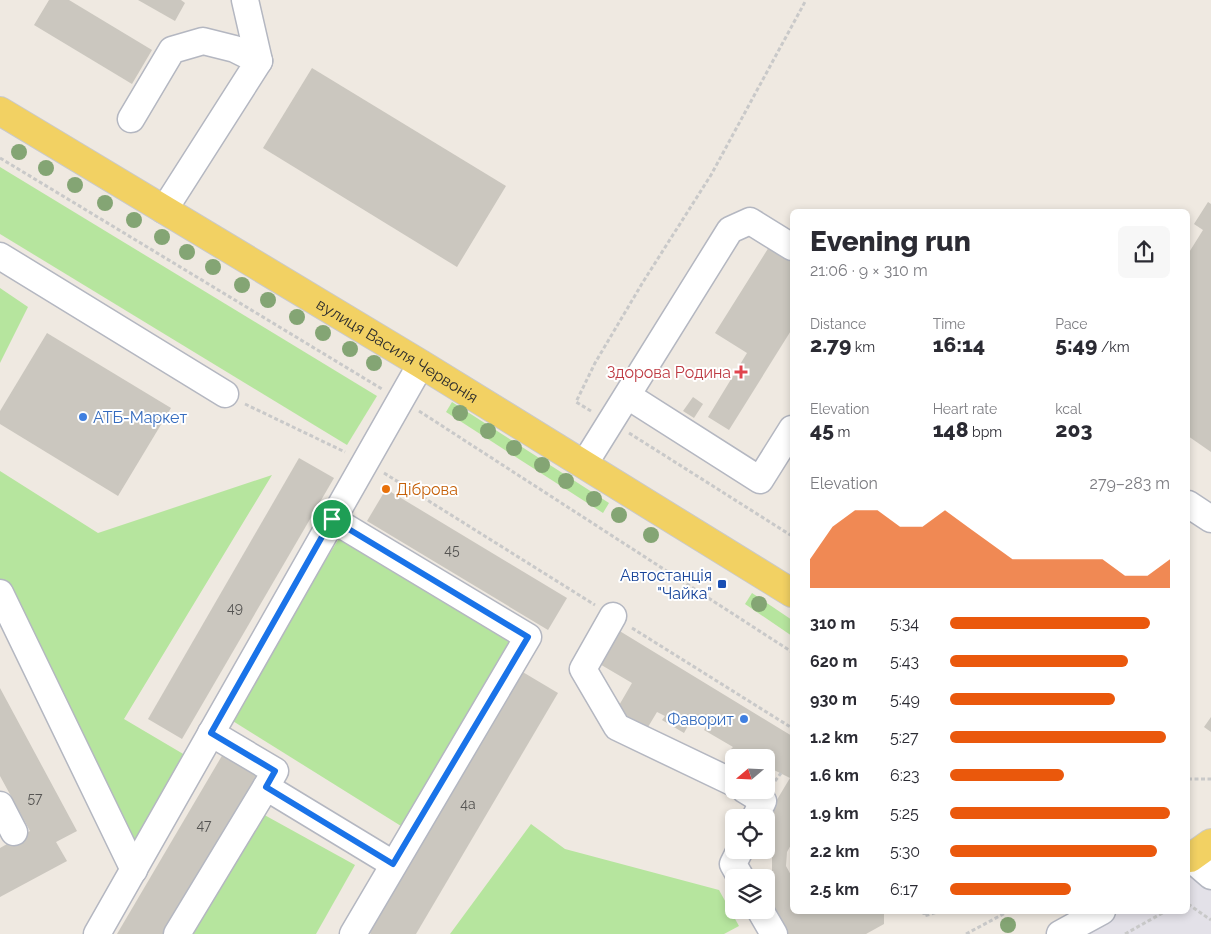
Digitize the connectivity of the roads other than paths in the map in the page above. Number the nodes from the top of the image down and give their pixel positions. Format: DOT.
graph roads {
  1 [pos="245,0"];
  2 [pos="259,61"];
  3 [pos="0,111"];
  4 [pos="131,118"];
  5 [pos="164,210"];
  6 [pos="790,246"];
  7 [pos="0,256"];
  8 [pos="421,364"];
  9 [pos="225,394"];
  10 [pos="628,396"];
  11 [pos="790,432"];
  12 [pos="585,463"];
  13 [pos="1190,505"];
  14 [pos="332,519"];
  15 [pos="1211,519"];
  16 [pos="790,592"];
  17 [pos="0,593"];
  18 [pos="613,616"];
  19 [pos="211,733"];
  20 [pos="725,780"];
  21 [pos="266,787"];
  22 [pos="760,799"];
  23 [pos="0,805"];
  24 [pos="759,809"];
  25 [pos="14,832"];
  26 [pos="1194,854"];
  27 [pos="393,864"];
  28 [pos="134,870"];
  29 [pos="1211,876"];
  30 [pos="1097,914"];
  31 [pos="97,934"];
  32 [pos="177,934"];
  33 [pos="353,934"];
  34 [pos="1060,934"];
  1 -- 2 [label="street"];
  2 -- 4 [label="street"];
  2 -- 5 [label="street"];
  3 -- 5 [label="main road, вулиця Василя Червонія"];
  5 -- 8 [label="main road, вулиця Василя Червонія"];
  6 -- 10 [label="street"];
  7 -- 9 [label="street"];
  8 -- 12 [label="main road, вулиця Василя Червонія"];
  8 -- 14 [label="street"];
  10 -- 11 [label="street"];
  10 -- 12 [label="street"];
  12 -- 16 [label="main road, вулиця Василя Червонія"];
  13 -- 15 [label="street"];
  14 -- 19 [label="street"];
  14 -- 27 [label="street"];
  17 -- 28 [label="street"];
  18 -- 20 [label="street"];
  19 -- 21 [label="street"];
  19 -- 28 [label="street"];
  21 -- 27 [label="street"];
  21 -- 32 [label="street"];
  22 -- 24 [label="street"];
  23 -- 25 [label="street"];
  26 -- 29 [label="street"];
  27 -- 33 [label="street"];
  28 -- 31 [label="street"];
  30 -- 34 [label="street"];
}
